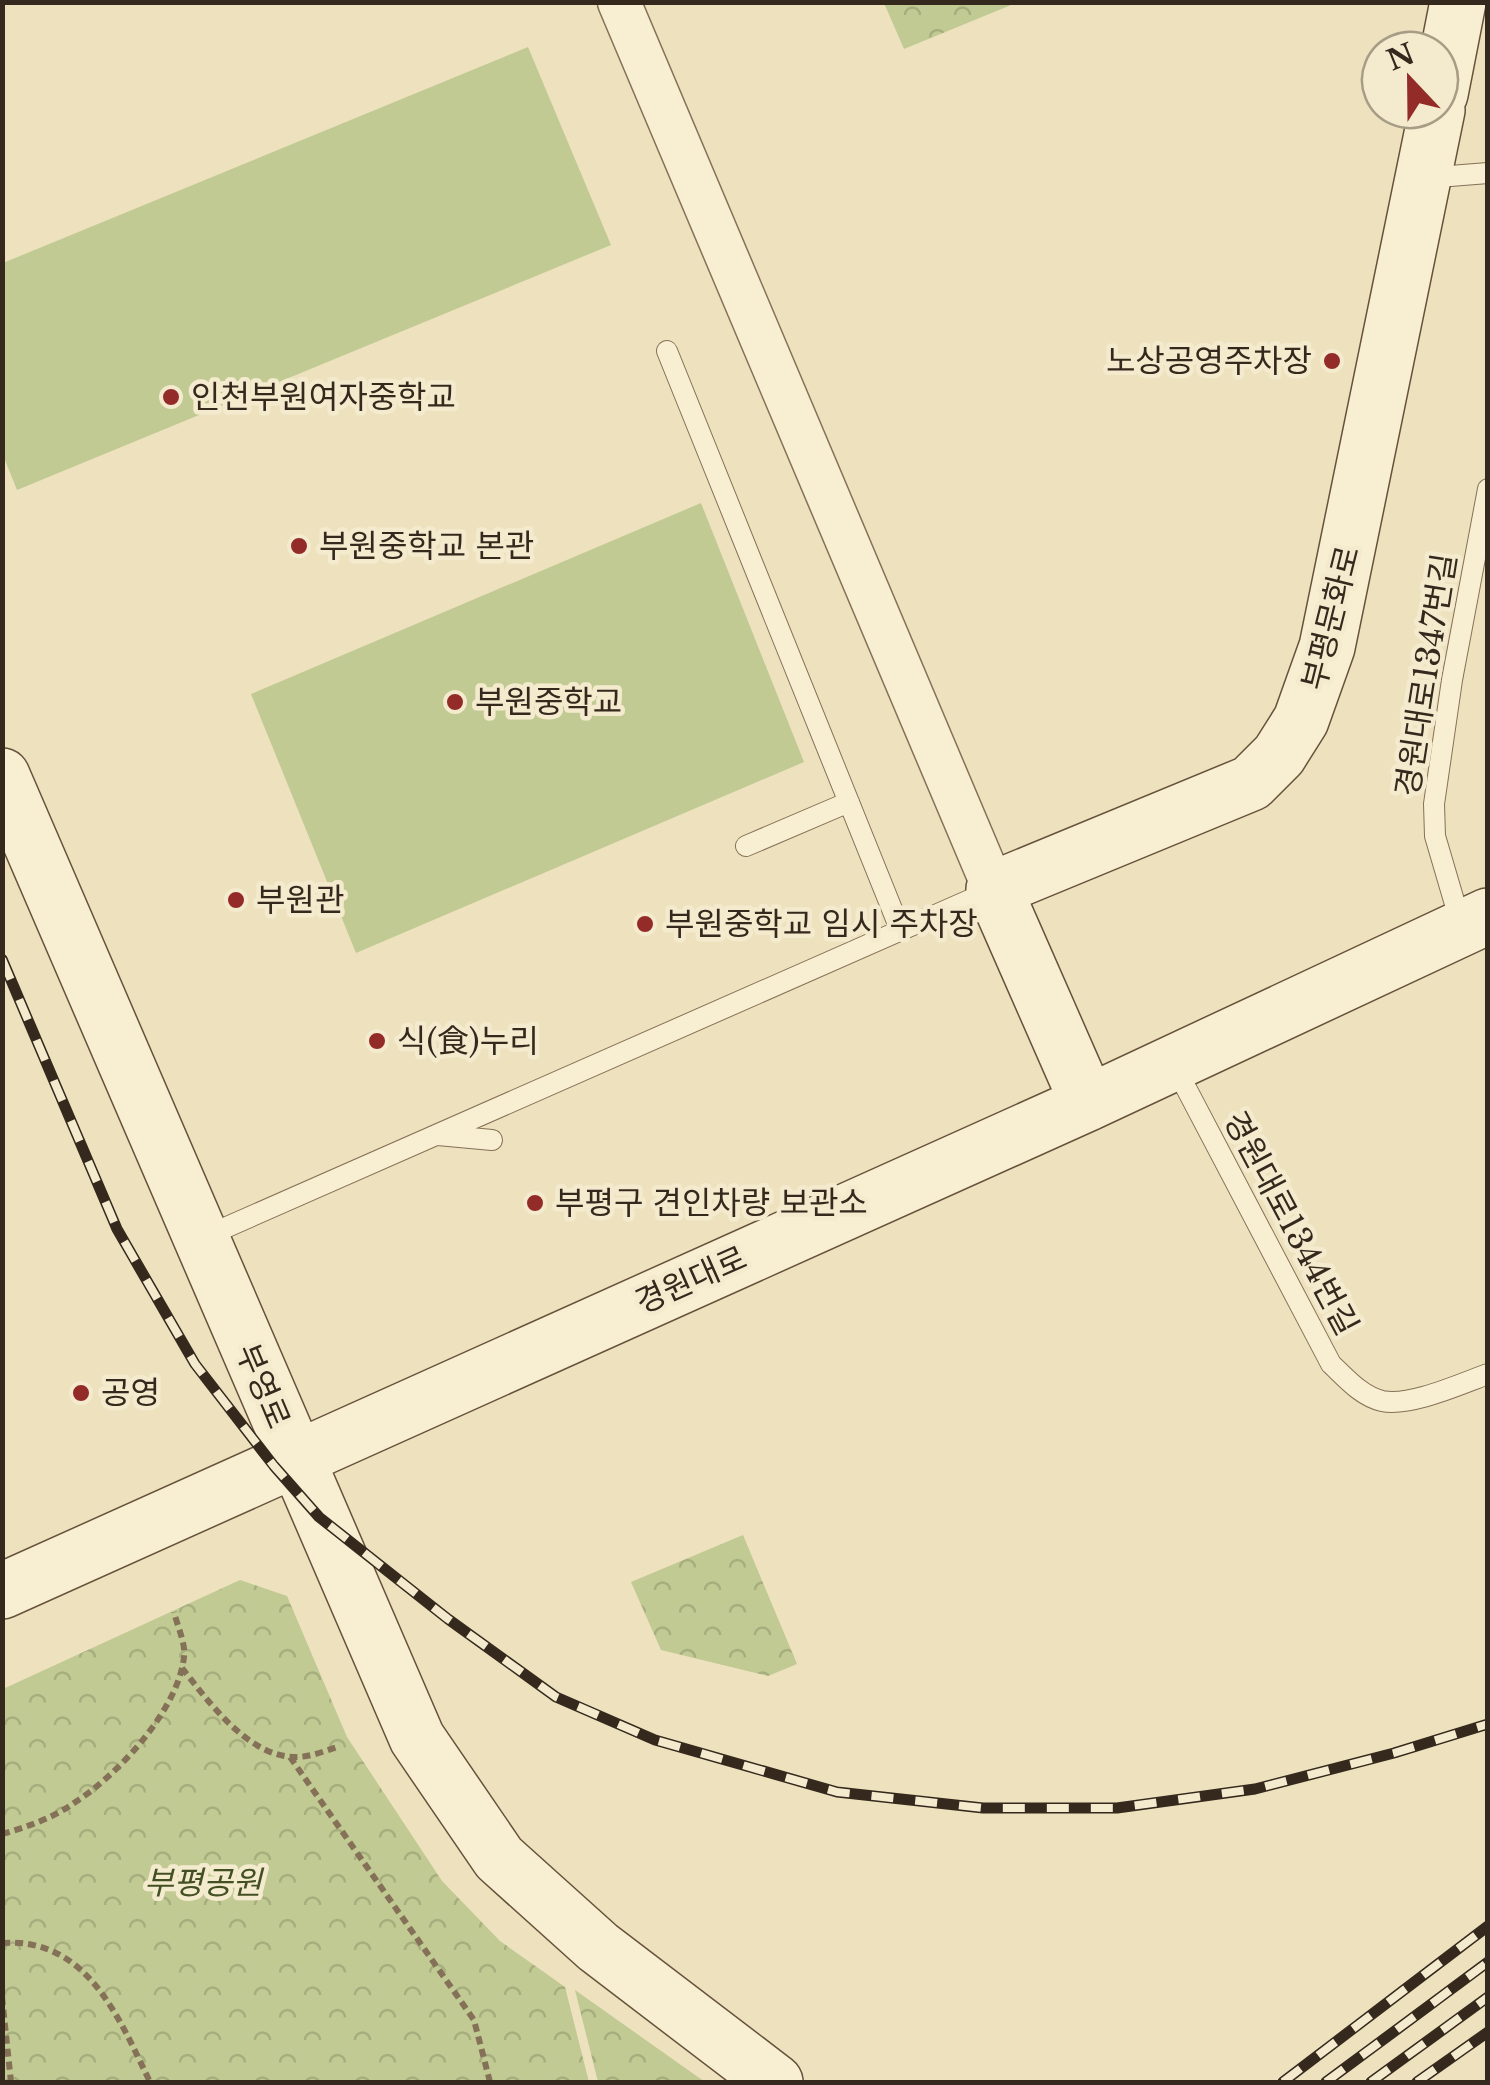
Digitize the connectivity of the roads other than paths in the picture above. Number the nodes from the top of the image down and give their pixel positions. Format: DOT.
graph roads {
  1 [pos="619,2"];
  2 [pos="1458,2"];
  3 [pos="1453,30"];
  4 [pos="1433,130"];
  5 [pos="1488,173"];
  6 [pos="1423,178"];
  7 [pos="667,350"];
  8 [pos="1488,489"];
  9 [pos="2,776"];
  10 [pos="849,802"];
  11 [pos="746,846"];
  12 [pos="994,889"];
  13 [pos="1475,922"];
  14 [pos="900,929"];
  15 [pos="1173,1063"];
  16 [pos="1088,1102"];
  17 [pos="436,1135"];
  18 [pos="492,1140"];
  19 [pos="200,1239"];
  20 [pos="1488,1374"];
  21 [pos="294,1457"];
  22 [pos="2,1590"];
  23 [pos="776,2082"];
  1 -- 12 [label="street"];
  2 -- 3 [label="street"];
  4 -- 6 [label="street, 부평문화로"];
  5 -- 6 [label="lane"];
  6 -- 12 [label="street, 부평문화로"];
  7 -- 10 [label="lane"];
  8 -- 13 [label="lane, 경원대로1347번길"];
  9 -- 19 [label="street, 부영로"];
  10 -- 11 [label="lane"];
  10 -- 14 [label="lane"];
  12 -- 14 [label="lane"];
  12 -- 16 [label="street"];
  13 -- 15 [label="street, 경원대로"];
  14 -- 17 [label="lane"];
  15 -- 16 [label="street, 경원대로"];
  15 -- 20 [label="lane, 경원대로1344번길"];
  16 -- 21 [label="street, 경원대로"];
  17 -- 18 [label="lane"];
  17 -- 19 [label="lane"];
  19 -- 21 [label="street, 부영로"];
  21 -- 22 [label="street, 경원대로"];
  21 -- 23 [label="street, 부영로"];
}
